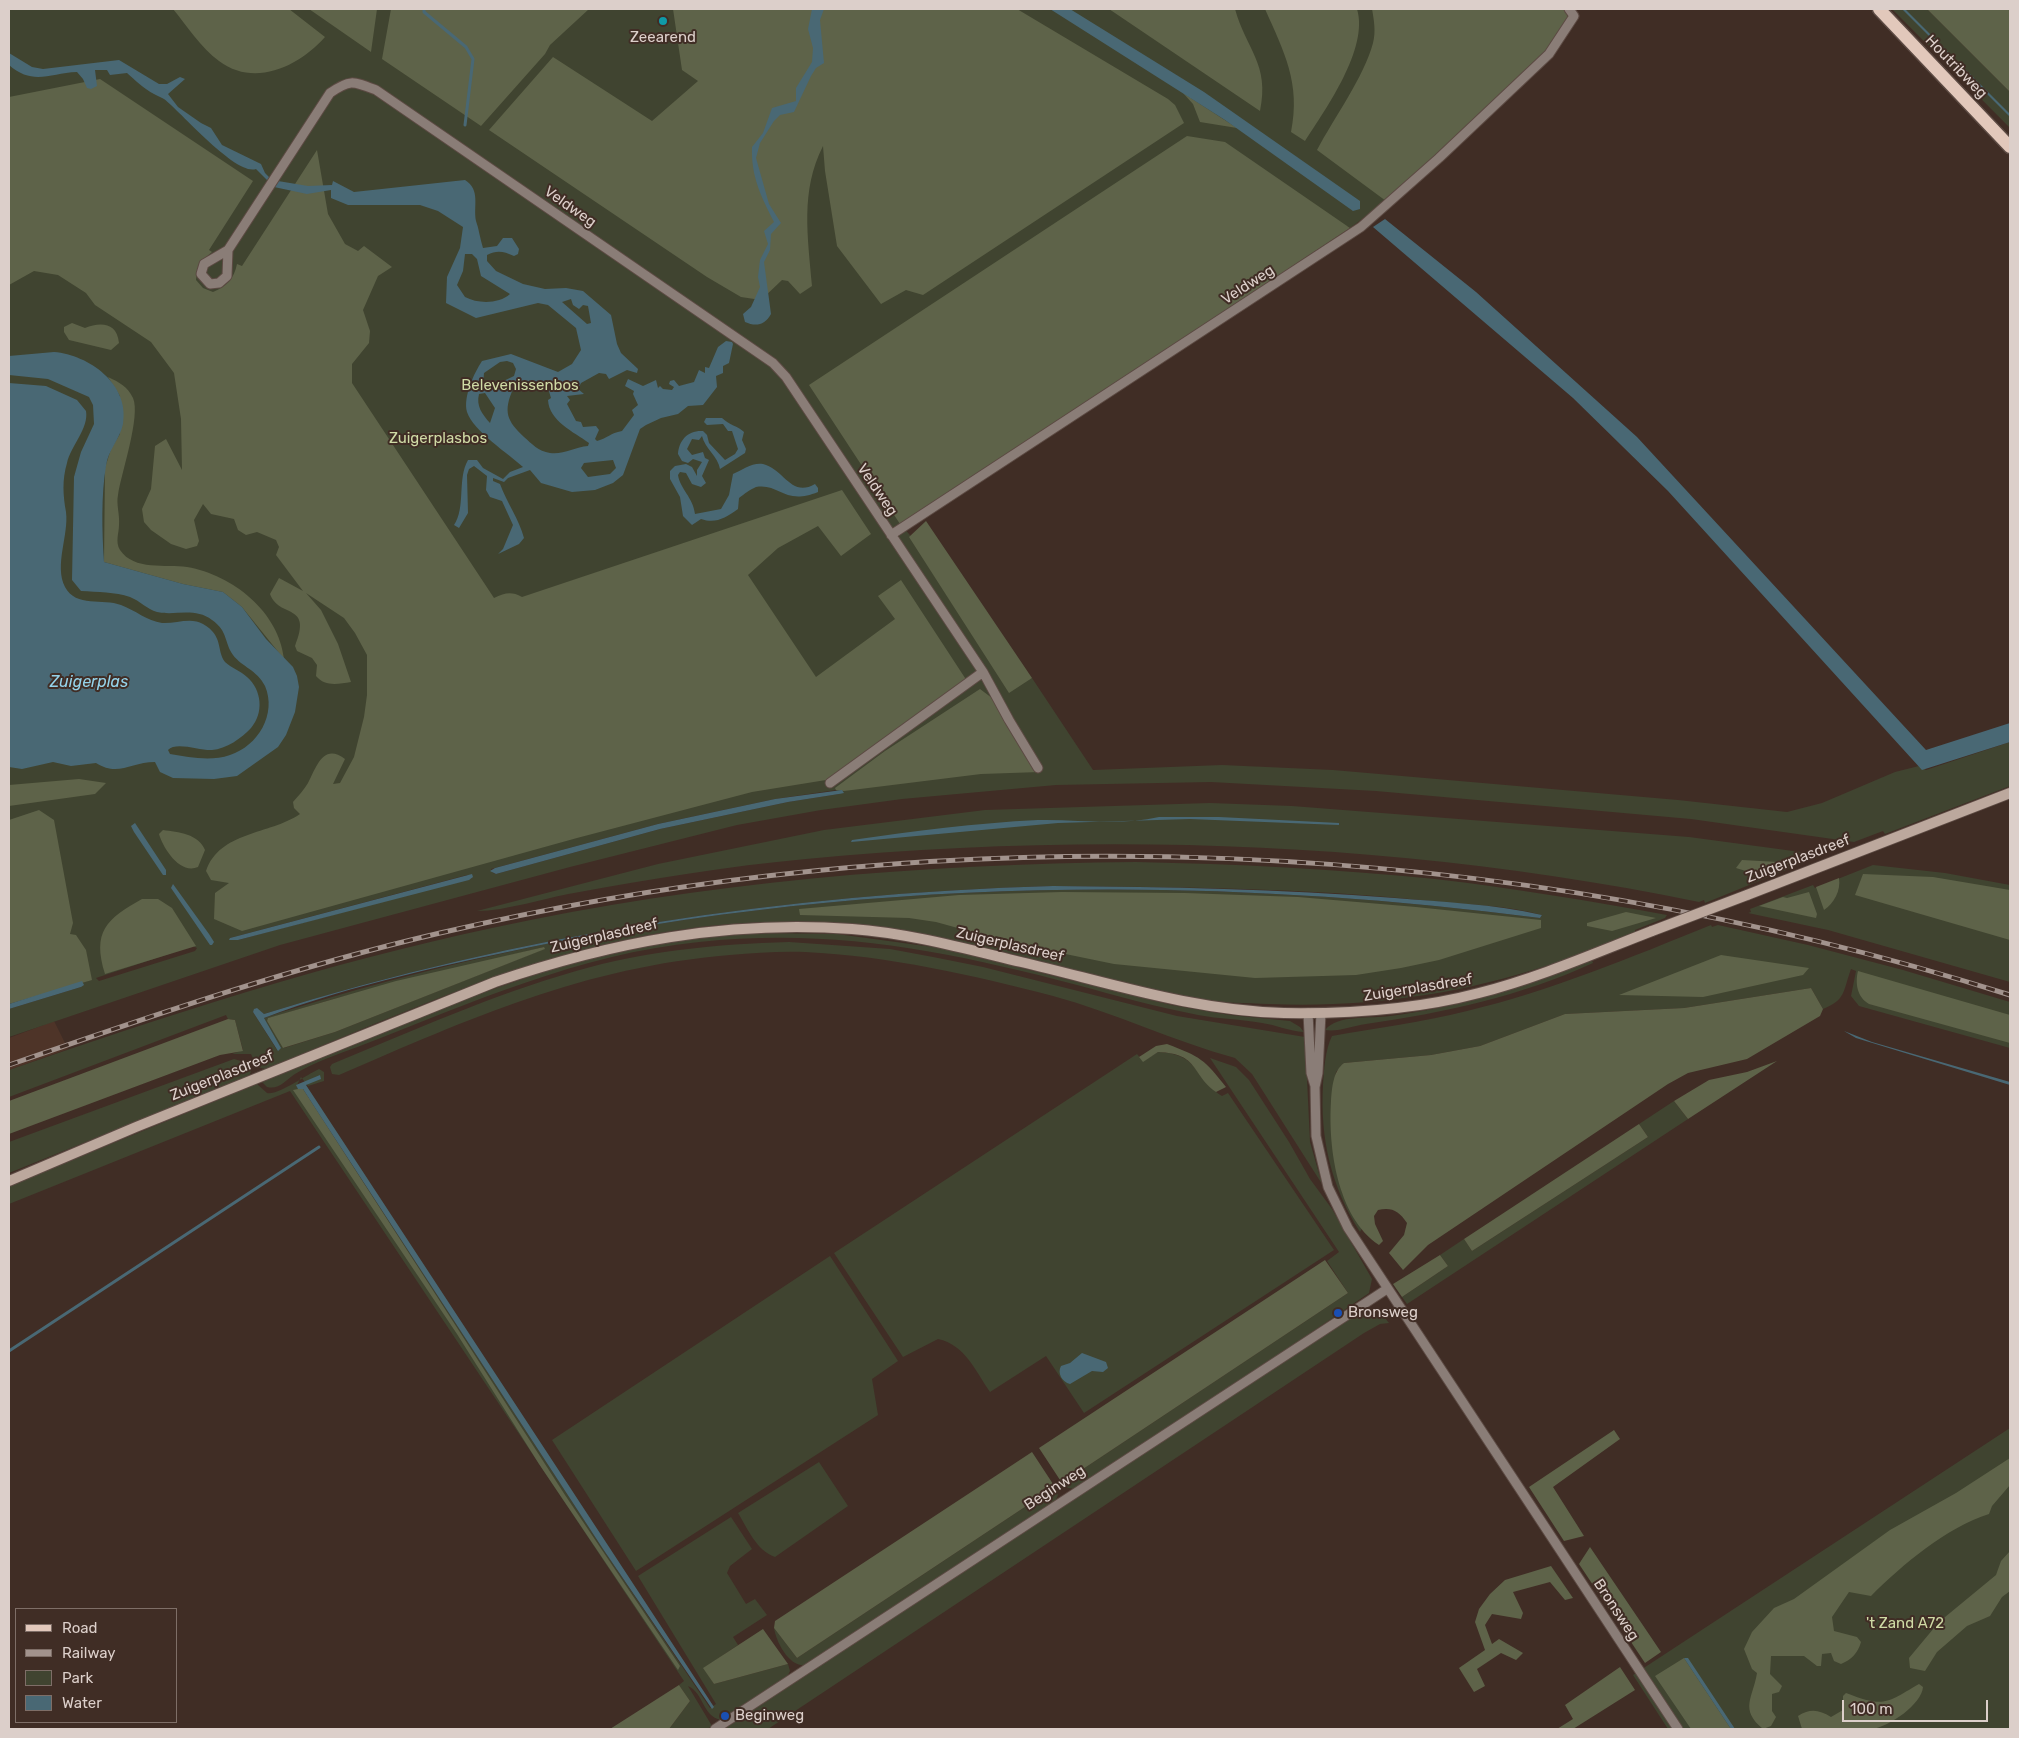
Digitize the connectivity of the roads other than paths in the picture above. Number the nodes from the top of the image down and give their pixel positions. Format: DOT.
graph roads {
  1 [pos="1569,9"];
  2 [pos="1879,9"];
  3 [pos="2010,147"];
  4 [pos="228,250"];
  5 [pos="891,535"];
  6 [pos="983,672"];
  7 [pos="1038,768"];
  8 [pos="830,783"];
  9 [pos="2010,793"];
  10 [pos="1308,1013"];
  11 [pos="1321,1013"];
  12 [pos="1315,1086"];
  13 [pos="9,1181"];
  14 [pos="1387,1288"];
  15 [pos="715,1729"];
  16 [pos="1678,1729"];
  1 -- 5 [label="street, Veldweg"];
  2 -- 3 [label="main road, Houtribweg"];
  4 -- 5 [label="street, Veldweg"];
  5 -- 6 [label="street, Veldweg"];
  6 -- 7 [label="street, Veldweg"];
  6 -- 8 [label="street"];
  9 -- 11 [label="main road, Zuigerplasdreef, bridge"];
  10 -- 11 [label="main road, Zuigerplasdreef"];
  10 -- 12 [label="street, Bronsweg"];
  10 -- 13 [label="main road, Zuigerplasdreef"];
  11 -- 12 [label="street, Bronsweg"];
  12 -- 14 [label="street, Bronsweg"];
  14 -- 15 [label="street, Beginweg"];
  14 -- 16 [label="street, Bronsweg"];
}
